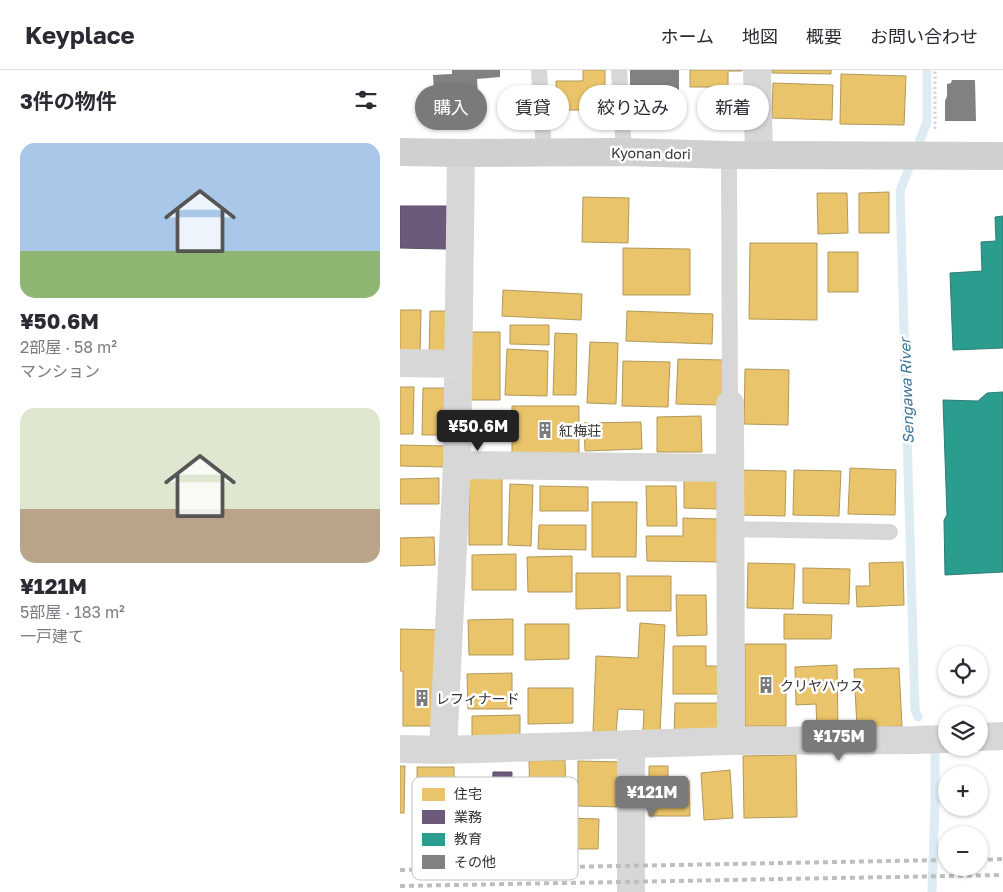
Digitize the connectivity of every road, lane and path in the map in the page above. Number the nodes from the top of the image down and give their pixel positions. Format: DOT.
graph roads {
  1 [pos="539,70"];
  2 [pos="619,70"];
  3 [pos="757,70"];
  4 [pos="935,70"];
  5 [pos="400,152"];
  6 [pos="544,152"];
  7 [pos="624,152"];
  8 [pos="461,153"];
  9 [pos="759,154"];
  10 [pos="729,155"];
  11 [pos="935,156"];
  12 [pos="1003,156"];
  13 [pos="400,363"];
  14 [pos="458,364"];
  15 [pos="730,404"];
  16 [pos="457,465"];
  17 [pos="730,468"];
  18 [pos="730,528"];
  19 [pos="890,532"];
  20 [pos="1003,736"];
  21 [pos="988,737"];
  22 [pos="938,739"];
  23 [pos="731,741"];
  24 [pos="631,745"];
  25 [pos="400,749"];
  26 [pos="443,750"];
  27 [pos="631,892"];
  1 -- 6 [label="lane"];
  2 -- 7 [label="lane"];
  3 -- 9 [label="street"];
  4 -- 11 [label="path"];
  5 -- 8 [label="street, Kyonan dori"];
  6 -- 7 [label="street, Kyonan dori"];
  6 -- 8 [label="street, Kyonan dori"];
  7 -- 10 [label="street, Kyonan dori"];
  8 -- 14 [label="street"];
  9 -- 10 [label="street, Kyonan dori"];
  9 -- 11 [label="street, Kyonan dori"];
  10 -- 15 [label="lane"];
  11 -- 12 [label="street"];
  13 -- 14 [label="street"];
  14 -- 16 [label="street"];
  15 -- 17 [label="street"];
  16 -- 17 [label="street"];
  16 -- 26 [label="street"];
  17 -- 18 [label="street"];
  18 -- 19 [label="lane"];
  18 -- 23 [label="street"];
  20 -- 21 [label="street"];
  22 -- 23 [label="street"];
  23 -- 24 [label="street"];
  24 -- 26 [label="street"];
  24 -- 27 [label="street"];
  25 -- 26 [label="street"];
}
